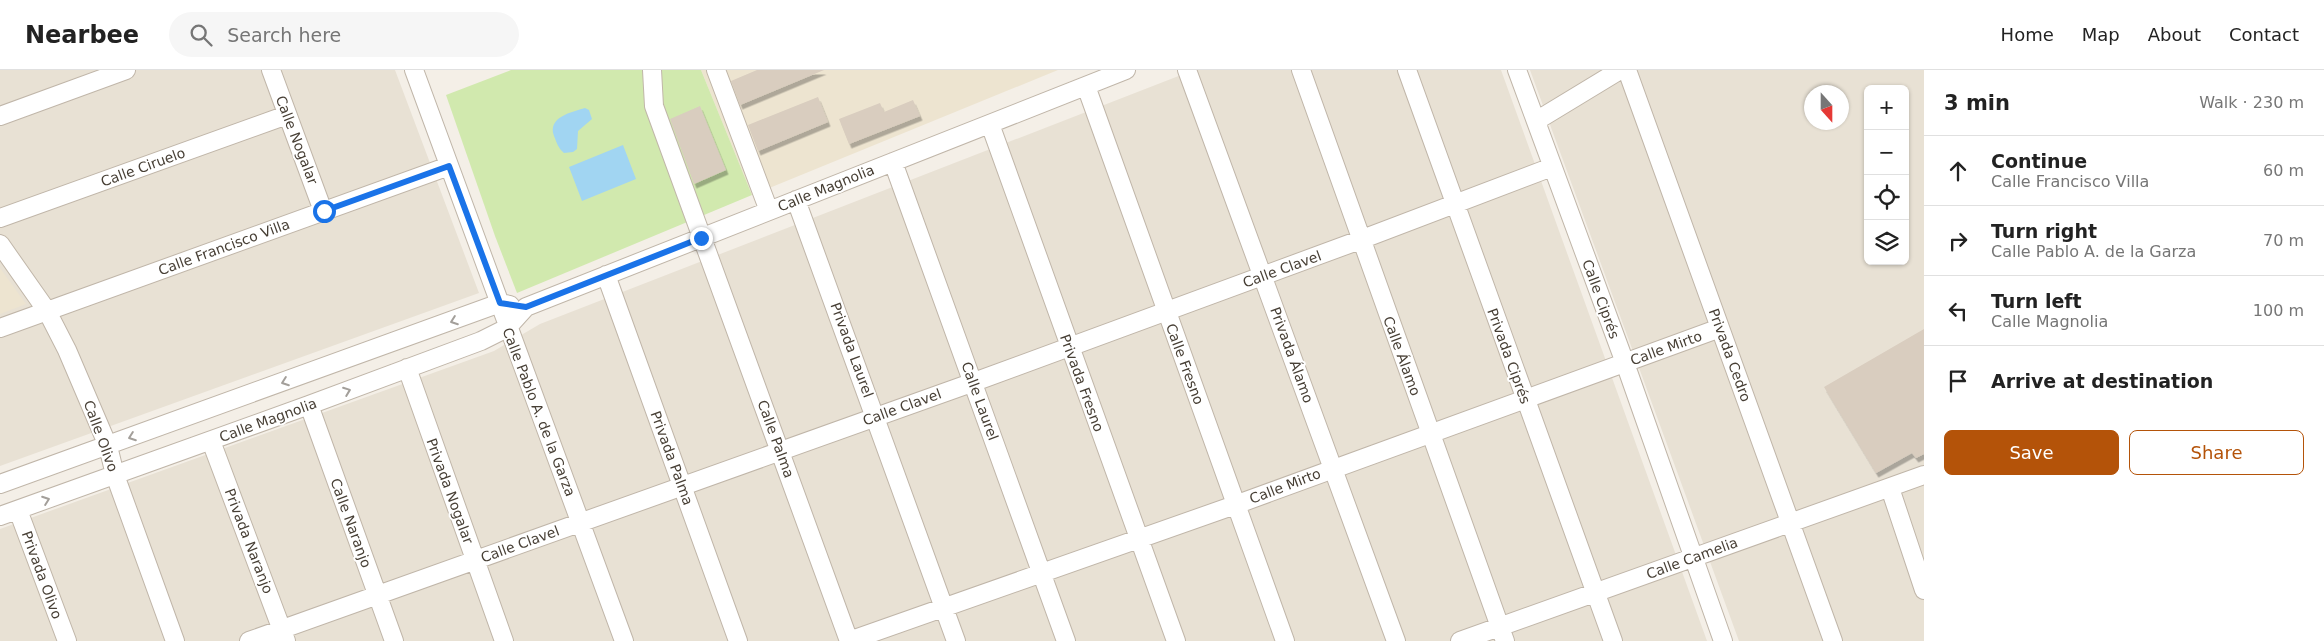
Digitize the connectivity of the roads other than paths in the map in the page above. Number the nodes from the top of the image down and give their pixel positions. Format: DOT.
graph roads {
  1 [pos="126,70"];
  2 [pos="270,70"];
  3 [pos="414,70"];
  4 [pos="652,70"];
  5 [pos="716,70"];
  6 [pos="1126,70"];
  7 [pos="1187,70"];
  8 [pos="1301,70"];
  9 [pos="1406,70"];
  10 [pos="1517,70"];
  11 [pos="1620,70"];
  12 [pos="1627,70"];
  13 [pos="1086,86"];
  14 [pos="287,115"];
  15 [pos="0,116"];
  16 [pos="1536,121"];
  17 [pos="990,124"];
  18 [pos="893,162"];
  19 [pos="449,166"];
  20 [pos="1552,167"];
  21 [pos="796,200"];
  22 [pos="1455,204"];
  23 [pos="324,211"];
  24 [pos="770,211"];
  25 [pos="0,218"];
  26 [pos="701,238"];
  27 [pos="1360,240"];
  28 [pos="0,244"];
  29 [pos="606,275"];
  30 [pos="1263,276"];
  31 [pos="500,303"];
  32 [pos="526,307"];
  33 [pos="47,311"];
  34 [pos="1166,311"];
  35 [pos="0,328"];
  36 [pos="507,328"];
  37 [pos="1720,328"];
  38 [pos="1069,346"];
  39 [pos="1624,363"];
  40 [pos="406,368"];
  41 [pos="974,382"];
  42 [pos="1525,399"];
  43 [pos="309,405"];
  44 [pos="876,416"];
  45 [pos="1430,434"];
  46 [pos="211,441"];
  47 [pos="108,446"];
  48 [pos="781,451"];
  49 [pos="1334,468"];
  50 [pos="115,475"];
  51 [pos="1924,476"];
  52 [pos="0,484"];
  53 [pos="683,486"];
  54 [pos="1890,488"];
  55 [pos="1236,505"];
  56 [pos="18,510"];
  57 [pos="0,516"];
  58 [pos="580,521"];
  59 [pos="1790,523"];
  60 [pos="1138,538"];
  61 [pos="1692,558"];
  62 [pos="475,560"];
  63 [pos="1042,574"];
  64 [pos="1924,590"];
  65 [pos="1595,594"];
  66 [pos="378,596"];
  67 [pos="944,609"];
  68 [pos="1502,634"];
  69 [pos="284,635"];
  70 [pos="66,641"];
  71 [pos="175,641"];
  72 [pos="249,641"];
  73 [pos="394,641"];
  74 [pos="504,641"];
  75 [pos="624,641"];
  76 [pos="738,641"];
  77 [pos="849,641"];
  78 [pos="956,641"];
  79 [pos="1066,641"];
  80 [pos="1176,641"];
  81 [pos="1285,641"];
  82 [pos="1396,641"];
  83 [pos="1460,641"];
  84 [pos="1613,641"];
  85 [pos="1723,641"];
  86 [pos="1833,641"];
  1 -- 15 [label="street"];
  2 -- 14 [label="street, Calle Nogalar"];
  3 -- 19 [label="street, Calle Pablo A. de la Garza"];
  4 -- 26 [label="street, Calle Palma"];
  5 -- 24 [label="street"];
  6 -- 13 [label="street, Calle Magnolia"];
  7 -- 30 [label="street, Privada Álamo"];
  8 -- 27 [label="street, Calle Álamo"];
  9 -- 22 [label="street, Privada Ciprés"];
  10 -- 16 [label="street, Calle Ciprés"];
  11 -- 16 [label="street"];
  12 -- 37 [label="street, Privada Cedro"];
  13 -- 17 [label="street, Calle Magnolia"];
  13 -- 34 [label="street, Calle Fresno"];
  14 -- 23 [label="street, Calle Nogalar"];
  14 -- 25 [label="street, Calle Ciruelo"];
  16 -- 20 [label="street, Calle Ciprés"];
  17 -- 18 [label="street, Calle Magnolia"];
  17 -- 38 [label="street, Privada Fresno"];
  18 -- 21 [label="street, Calle Magnolia"];
  18 -- 41 [label="street, Calle Laurel"];
  19 -- 23 [label="street, Calle Francisco Villa"];
  19 -- 31 [label="street, Calle Pablo A. de la Garza"];
  20 -- 22 [label="street, Calle Clavel"];
  20 -- 39 [label="street, Calle Ciprés"];
  21 -- 24 [label="street, Calle Magnolia"];
  21 -- 44 [label="street, Privada Laurel"];
  22 -- 27 [label="street, Calle Clavel"];
  22 -- 42 [label="street, Privada Ciprés"];
  23 -- 33 [label="street, Calle Francisco Villa"];
  24 -- 26 [label="street, Calle Magnolia"];
  26 -- 29 [label="street, Calle Magnolia"];
  26 -- 48 [label="street, Calle Palma"];
  27 -- 30 [label="street, Calle Clavel"];
  27 -- 45 [label="street, Calle Álamo"];
  28 -- 33 [label="street, Calle Olivo"];
  29 -- 32 [label="street, Calle Magnolia"];
  29 -- 53 [label="street, Privada Palma"];
  30 -- 34 [label="street, Calle Clavel"];
  30 -- 49 [label="street, Privada Álamo"];
  31 -- 32 [label="street"];
  31 -- 36 [label="street, Calle Pablo A. de la Garza"];
  31 -- 47 [label="street, one-way"];
  32 -- 36 [label="street, Calle Magnolia"];
  33 -- 35 [label="street, Calle Francisco Villa"];
  33 -- 47 [label="street, Calle Olivo"];
  34 -- 38 [label="street, Calle Clavel"];
  34 -- 55 [label="street, Calle Fresno"];
  36 -- 40 [label="street, Calle Magnolia"];
  36 -- 58 [label="street, Calle Pablo A. de la Garza"];
  37 -- 39 [label="street, Calle Mirto"];
  37 -- 59 [label="street, Privada Cedro"];
  38 -- 41 [label="street, Calle Clavel"];
  38 -- 60 [label="street, Privada Fresno"];
  39 -- 42 [label="street, Calle Mirto"];
  39 -- 61 [label="street, Calle Ciprés"];
  43 -- 40 [label="street, Calle Magnolia, one-way"];
  40 -- 62 [label="street, Privada Nogalar"];
  41 -- 44 [label="street, Calle Clavel"];
  41 -- 63 [label="street, Calle Laurel"];
  42 -- 45 [label="street, Calle Mirto"];
  42 -- 65 [label="street, Privada Ciprés"];
  43 -- 46 [label="street, Calle Magnolia"];
  43 -- 66 [label="street, Calle Naranjo"];
  44 -- 48 [label="street, Calle Clavel"];
  44 -- 67 [label="street, Privada Laurel"];
  45 -- 49 [label="street, Calle Mirto"];
  45 -- 68 [label="street, Calle Álamo"];
  46 -- 50 [label="street, Calle Magnolia"];
  46 -- 69 [label="street, Privada Naranjo"];
  47 -- 50 [label="street, Calle Olivo"];
  47 -- 52 [label="street"];
  48 -- 53 [label="street, Calle Clavel"];
  48 -- 77 [label="street, Calle Palma"];
  49 -- 55 [label="street, Calle Mirto"];
  49 -- 82 [label="street, Privada Álamo"];
  56 -- 50 [label="street, Calle Magnolia, one-way"];
  50 -- 71 [label="street, Calle Olivo"];
  51 -- 54 [label="street, Calle Camelia"];
  53 -- 58 [label="street, Calle Clavel"];
  53 -- 76 [label="street, Privada Palma"];
  54 -- 59 [label="street, Calle Camelia"];
  54 -- 64 [label="street"];
  55 -- 60 [label="street, Calle Mirto"];
  55 -- 81 [label="street, Calle Fresno"];
  56 -- 57 [label="street, Calle Magnolia"];
  56 -- 70 [label="street, Privada Olivo"];
  58 -- 62 [label="street, Calle Clavel"];
  58 -- 75 [label="street, Calle Pablo A. de la Garza"];
  59 -- 61 [label="street, Calle Camelia"];
  59 -- 86 [label="street, Privada Cedro"];
  60 -- 63 [label="street, Calle Mirto"];
  60 -- 80 [label="street, Privada Fresno"];
  61 -- 65 [label="street, Calle Camelia"];
  61 -- 85 [label="street, Calle Ciprés"];
  62 -- 66 [label="street, Calle Clavel"];
  62 -- 74 [label="street, Privada Nogalar"];
  63 -- 67 [label="street, Calle Mirto"];
  63 -- 79 [label="street, Calle Laurel"];
  65 -- 68 [label="street, Calle Camelia"];
  65 -- 84 [label="street, Privada Ciprés"];
  66 -- 69 [label="street, Calle Clavel"];
  66 -- 73 [label="street, Calle Naranjo"];
  67 -- 77 [label="street, Calle Mirto"];
  67 -- 78 [label="street, Privada Laurel"];
  68 -- 83 [label="street, Calle Camelia"];
  69 -- 72 [label="street, Calle Clavel"];
}
